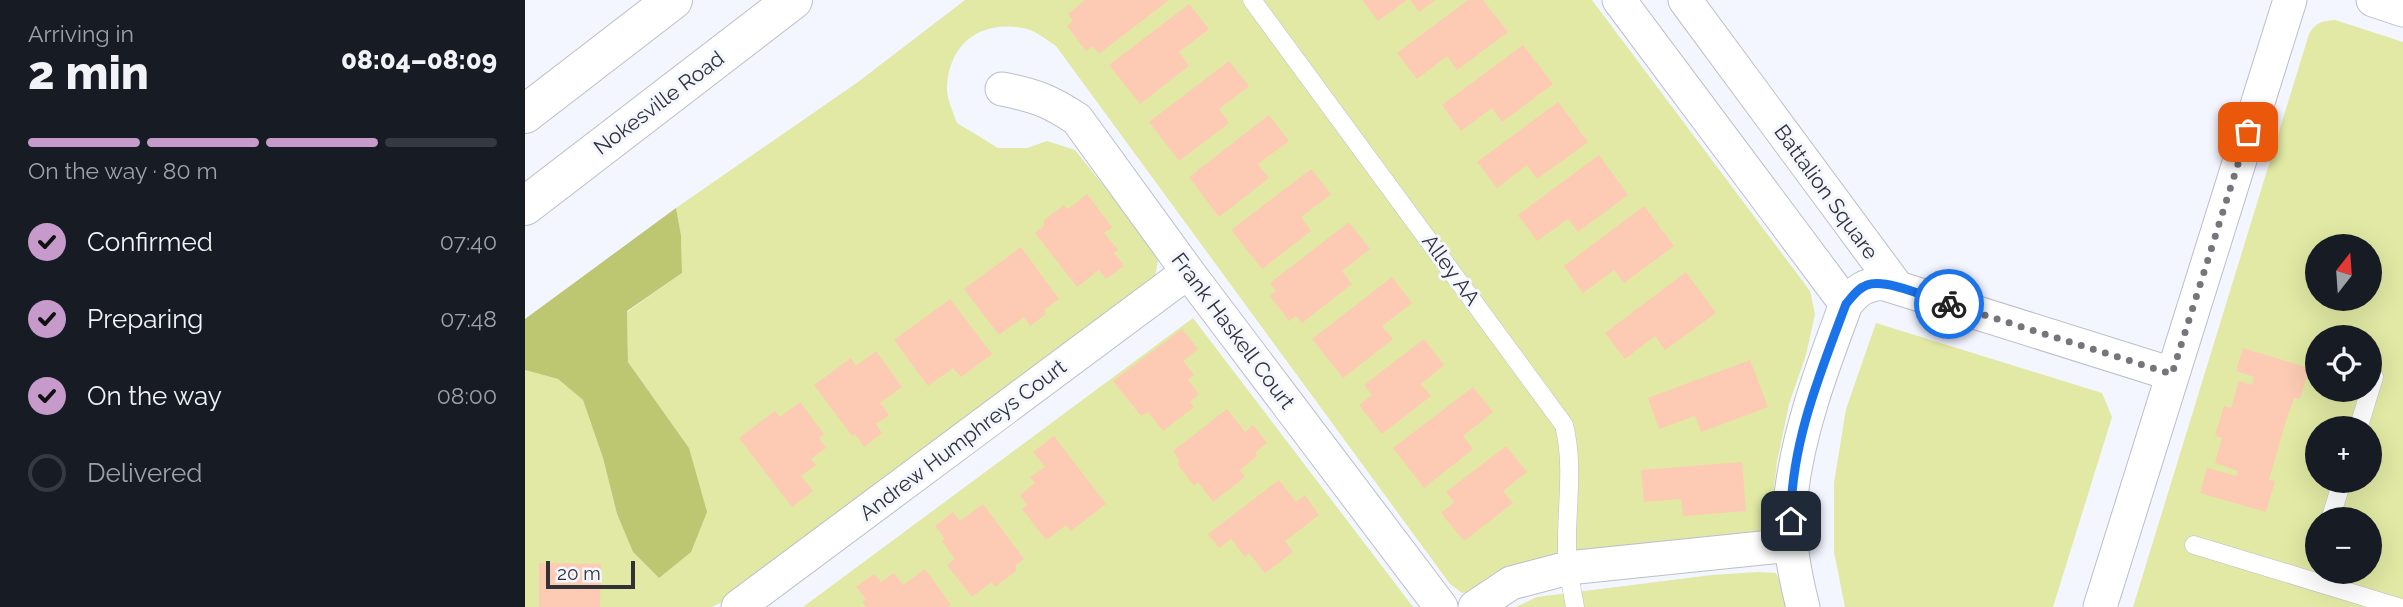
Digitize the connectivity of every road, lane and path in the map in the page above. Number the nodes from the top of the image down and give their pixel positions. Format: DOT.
graph roads {
  1 [pos="673,0"];
  2 [pos="793,0"];
  3 [pos="1252,0"];
  4 [pos="1619,0"];
  5 [pos="1685,0"];
  6 [pos="2290,0"];
  7 [pos="2373,0"];
  8 [pos="2403,9"];
  9 [pos="1002,89"];
  10 [pos="525,114"];
  11 [pos="525,206"];
  12 [pos="1188,272"];
  13 [pos="1897,287"];
  14 [pos="1846,304"];
  15 [pos="2172,374"];
  16 [pos="1791,545"];
  17 [pos="2194,545"];
  18 [pos="1568,568"];
  19 [pos="2305,578"];
  20 [pos="2324,584"];
  21 [pos="737,607"];
  22 [pos="1441,607"];
  23 [pos="1475,607"];
  24 [pos="1575,607"];
  25 [pos="1803,607"];
  26 [pos="2100,607"];
  27 [pos="2398,607"];
  1 -- 10 [label="highway"];
  2 -- 11 [label="highway, Nokesville Road"];
  3 -- 18 [label="lane, Alley AA"];
  4 -- 14 [label="street"];
  5 -- 13 [label="street, Battalion Square"];
  6 -- 15 [label="street"];
  7 -- 8 [label="street"];
  9 -- 12 [label="street, Frank Haskell Court"];
  12 -- 21 [label="street, Andrew Humphreys Court"];
  12 -- 22 [label="street, Frank Haskell Court"];
  13 -- 14 [label="street"];
  13 -- 15 [label="street"];
  14 -- 16 [label="street"];
  15 -- 26 [label="street"];
  16 -- 18 [label="street"];
  16 -- 25 [label="street"];
  17 -- 19 [label="lane"];
  18 -- 23 [label="street"];
  18 -- 24 [label="lane, Alley AA"];
  20 -- 27 [label="lane"];
}
